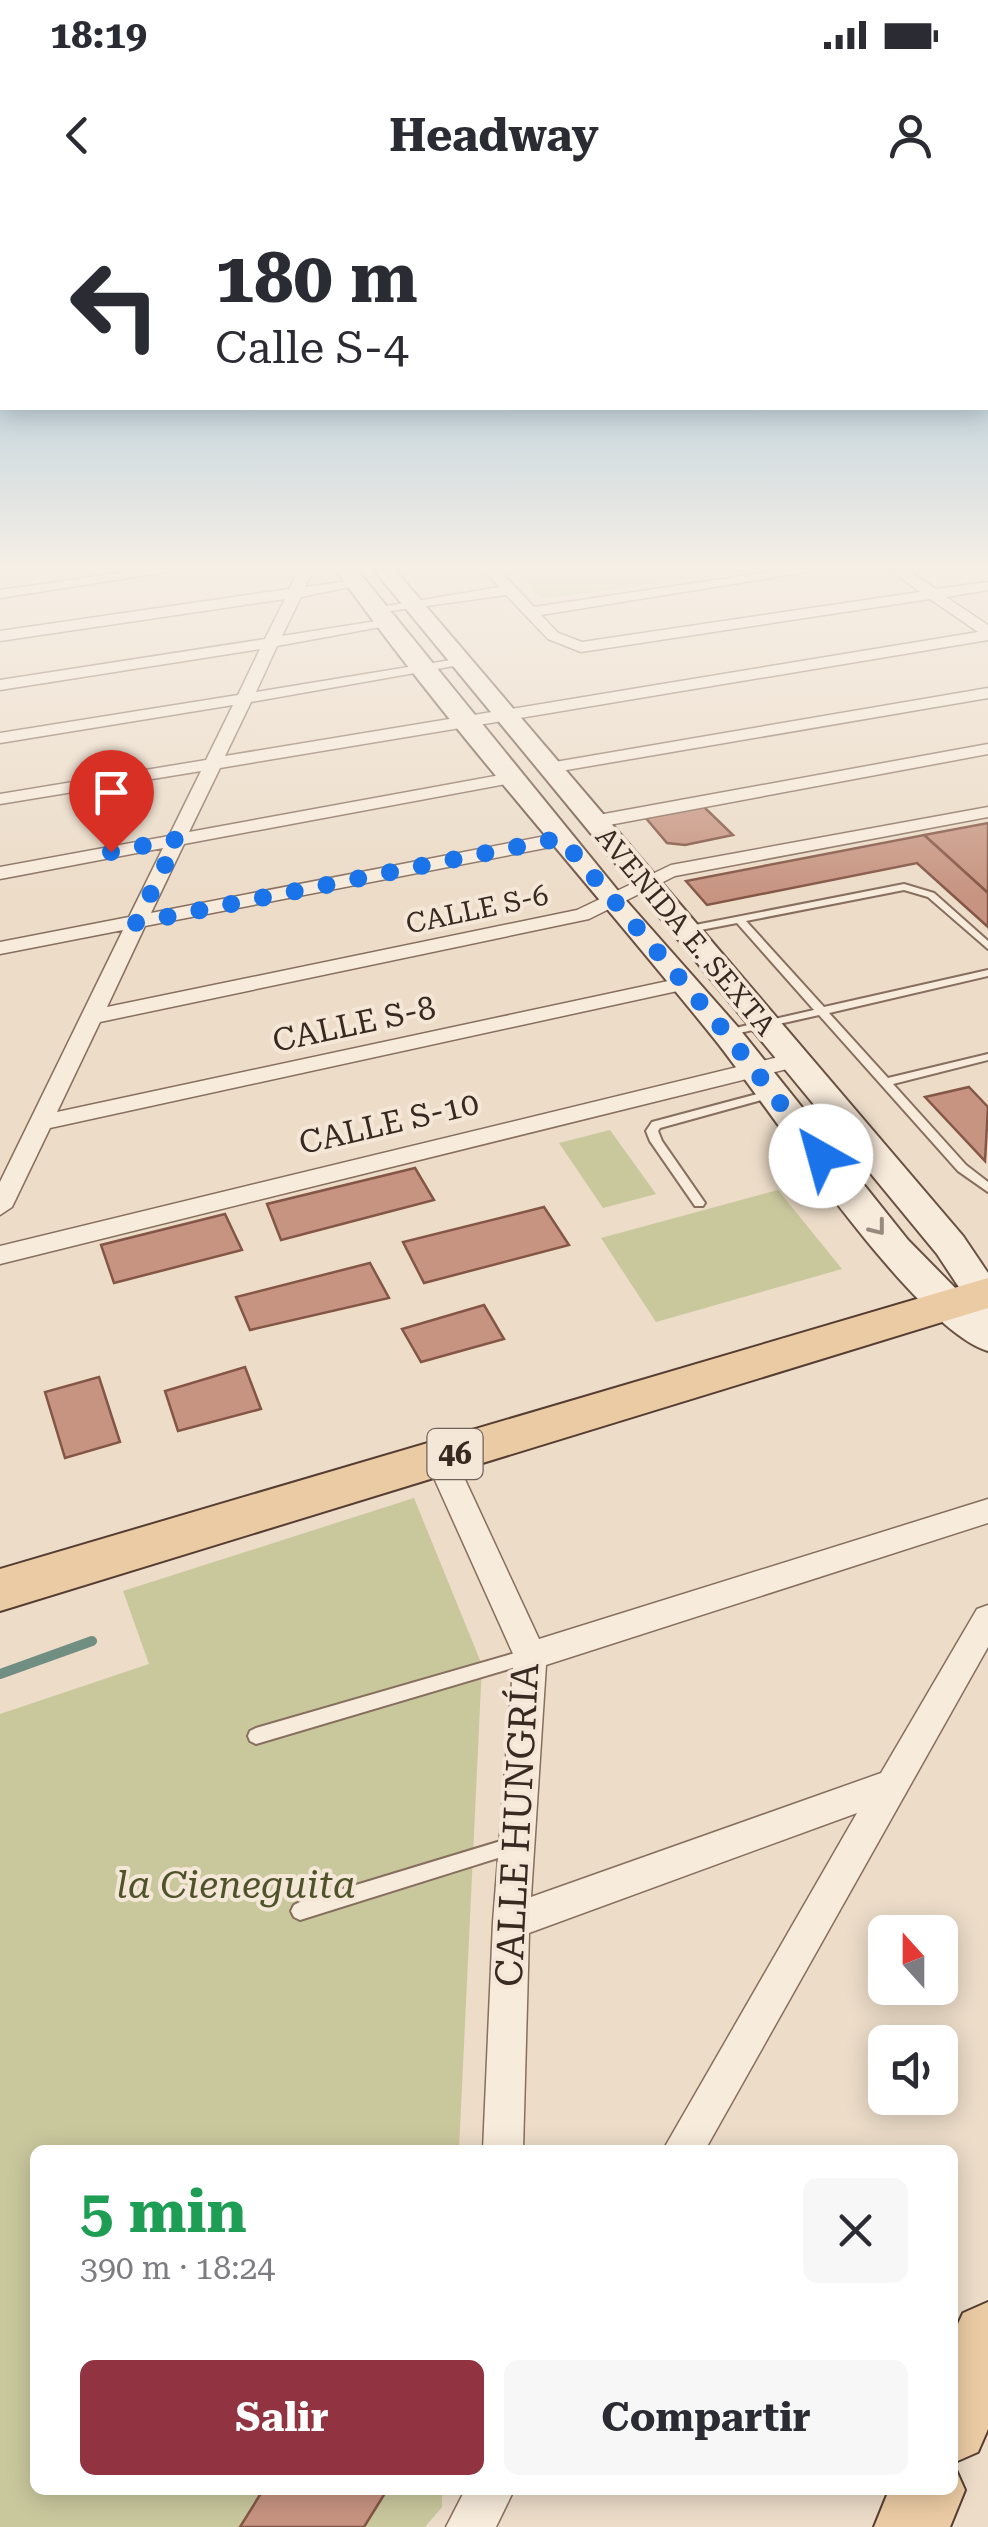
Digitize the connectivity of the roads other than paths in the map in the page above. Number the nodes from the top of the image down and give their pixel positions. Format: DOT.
graph roads {
  1 [pos="35,679"];
  2 [pos="254,679"];
  3 [pos="366,679"];
  4 [pos="432,679"];
  5 [pos="475,679"];
  6 [pos="714,679"];
  7 [pos="0,684"];
  8 [pos="988,694"];
  9 [pos="244,699"];
  10 [pos="502,713"];
  11 [pos="464,720"];
  12 [pos="0,738"];
  13 [pos="988,750"];
  14 [pos="213,762"];
  15 [pos="548,768"];
  16 [pos="511,778"];
  17 [pos="0,799"];
  18 [pos="988,812"];
  19 [pos="593,822"];
  20 [pos="561,838"];
  21 [pos="178,839"];
  22 [pos="0,873"];
  23 [pos="644,880"];
  24 [pos="613,903"];
  25 [pos="738,919"];
  26 [pos="136,923"];
  27 [pos="686,930"];
  28 [pos="988,946"];
  29 [pos="0,948"];
  30 [pos="988,973"];
  31 [pos="682,984"];
  32 [pos="824,1011"];
  33 [pos="87,1018"];
  34 [pos="765,1024"];
  35 [pos="726,1033"];
  36 [pos="988,1057"];
  37 [pos="795,1060"];
  38 [pos="763,1082"];
  39 [pos="887,1082"];
  40 [pos="39,1124"];
  41 [pos="988,1188"];
  42 [pos="699,1203"];
  43 [pos="0,1208"];
  44 [pos="0,1254"];
  45 [pos="972,1302"];
  46 [pos="440,1458"];
  47 [pos="988,1511"];
  48 [pos="0,1590"];
  49 [pos="988,1618"];
  50 [pos="530,1656"];
  51 [pos="256,1736"];
  52 [pos="888,1786"];
  53 [pos="516,1844"];
  54 [pos="300,1911"];
  55 [pos="511,1922"];
  56 [pos="503,2145"];
  57 [pos="686,2145"];
  58 [pos="988,2338"];
  59 [pos="958,2411"];
  60 [pos="488,2495"];
  61 [pos="925,2495"];
  62 [pos="470,2527"];
  63 [pos="912,2527"];
  1 -- 7 [label="street"];
  2 -- 9 [label="street"];
  3 -- 9 [label="street"];
  4 -- 11 [label="street, AVENIDA E. SEXTA"];
  5 -- 10 [label="street, AVENIDA E. SEXTA"];
  6 -- 10 [label="street"];
  8 -- 15 [label="street"];
  9 -- 12 [label="street"];
  9 -- 14 [label="street"];
  10 -- 11 [label="street"];
  10 -- 15 [label="street, AVENIDA E. SEXTA"];
  11 -- 14 [label="street"];
  11 -- 16 [label="street, AVENIDA E. SEXTA"];
  13 -- 19 [label="street"];
  14 -- 17 [label="street"];
  14 -- 21 [label="street"];
  15 -- 19 [label="street, AVENIDA E. SEXTA"];
  16 -- 20 [label="street, AVENIDA E. SEXTA"];
  16 -- 21 [label="street"];
  18 -- 23 [label="street, CALLE S-6"];
  19 -- 23 [label="street, AVENIDA E. SEXTA"];
  20 -- 24 [label="street, AVENIDA E. SEXTA"];
  20 -- 26 [label="street"];
  21 -- 22 [label="street"];
  21 -- 26 [label="street"];
  23 -- 24 [label="street, CALLE S-6"];
  23 -- 27 [label="street, AVENIDA E. SEXTA"];
  24 -- 31 [label="street, AVENIDA E. SEXTA"];
  24 -- 33 [label="street, CALLE S-6"];
  25 -- 27 [label="lane"];
  25 -- 28 [label="lane"];
  25 -- 32 [label="lane"];
  26 -- 29 [label="street"];
  26 -- 33 [label="street"];
  27 -- 34 [label="street, AVENIDA E. SEXTA"];
  30 -- 32 [label="lane"];
  31 -- 35 [label="street, AVENIDA E. SEXTA"];
  31 -- 40 [label="street, CALLE S-8"];
  32 -- 34 [label="lane"];
  32 -- 39 [label="lane"];
  33 -- 40 [label="street"];
  34 -- 35 [label="lane"];
  34 -- 37 [label="street, AVENIDA E. SEXTA"];
  35 -- 38 [label="street, AVENIDA E. SEXTA"];
  36 -- 39 [label="lane"];
  37 -- 38 [label="street, CALLE S-10"];
  37 -- 45 [label="street, AVENIDA E. SEXTA"];
  38 -- 42 [label="lane"];
  38 -- 44 [label="street, CALLE S-10"];
  38 -- 45 [label="street, AVENIDA E. SEXTA, one-way"];
  39 -- 41 [label="lane"];
  40 -- 43 [label="street"];
  45 -- 46 [label="main road, 46"];
  46 -- 48 [label="main road, 46"];
  46 -- 50 [label="street, CALLE HUNGRÍA"];
  47 -- 50 [label="street"];
  49 -- 52 [label="street"];
  50 -- 51 [label="lane"];
  50 -- 53 [label="street, CALLE HUNGRÍA"];
  52 -- 55 [label="street"];
  52 -- 57 [label="street"];
  53 -- 54 [label="lane"];
  53 -- 55 [label="street, CALLE HUNGRÍA"];
  55 -- 56 [label="street, CALLE HUNGRÍA"];
  58 -- 59 [label="main road"];
  60 -- 62 [label="street"];
  61 -- 63 [label="main road"];
}
